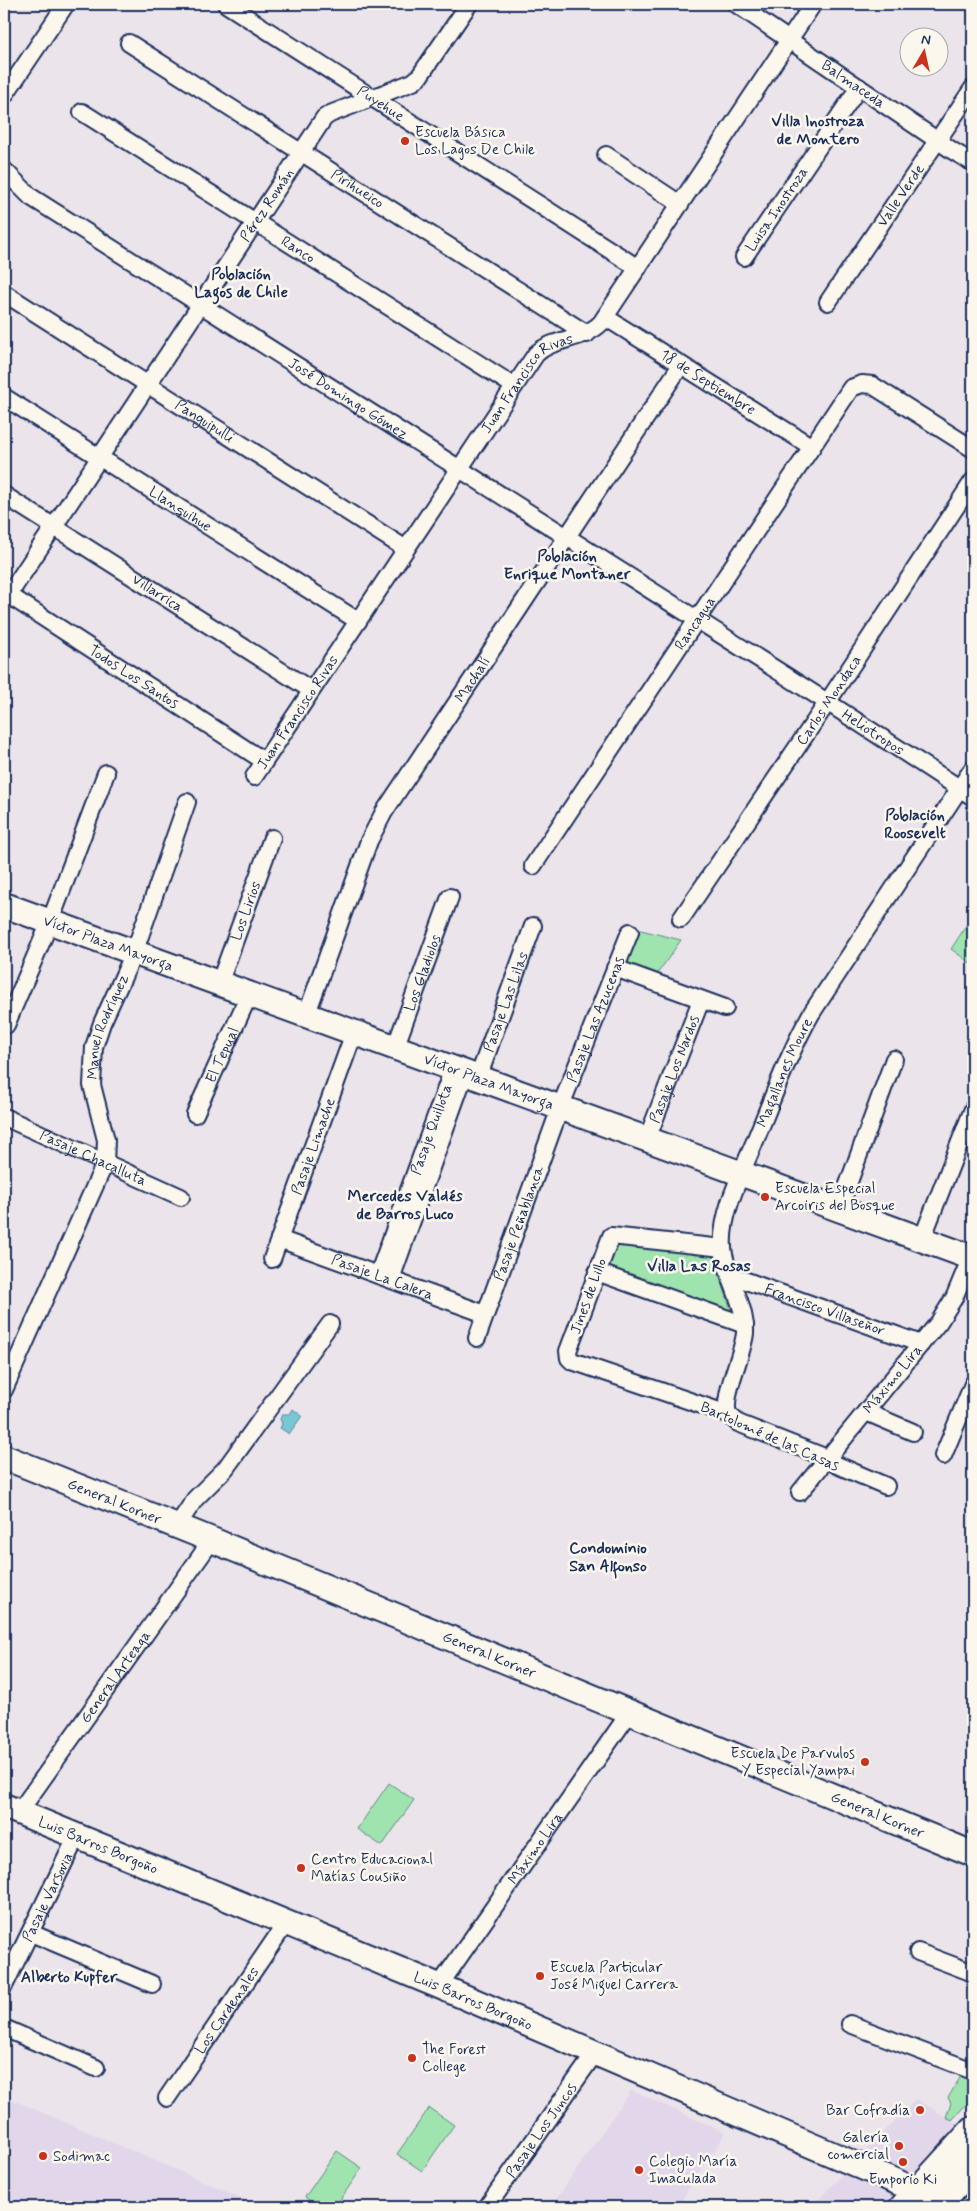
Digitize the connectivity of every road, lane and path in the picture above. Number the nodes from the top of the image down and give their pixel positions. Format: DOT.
graph roads {
  1 [pos="66,4"];
  2 [pos="226,4"];
  3 [pos="468,4"];
  4 [pos="736,4"];
  5 [pos="813,4"];
  6 [pos="790,39"];
  7 [pos="130,43"];
  8 [pos="859,87"];
  9 [pos="973,88"];
  10 [pos="4,96"];
  11 [pos="373,98"];
  12 [pos="82,112"];
  13 [pos="938,141"];
  14 [pos="301,152"];
  15 [pos="606,155"];
  16 [pos="973,163"];
  17 [pos="4,170"];
  18 [pos="680,204"];
  19 [pos="255,222"];
  20 [pos="744,257"];
  21 [pos="638,268"];
  22 [pos="4,293"];
  23 [pos="828,302"];
  24 [pos="201,304"];
  25 [pos="605,316"];
  26 [pos="587,334"];
  27 [pos="681,365"];
  28 [pos="148,384"];
  29 [pos="514,386"];
  30 [pos="4,397"];
  31 [pos="812,447"];
  32 [pos="973,449"];
  33 [pos="99,458"];
  34 [pos="459,469"];
  35 [pos="973,481"];
  36 [pos="4,495"];
  37 [pos="54,527"];
  38 [pos="566,537"];
  39 [pos="406,548"];
  40 [pos="5,596"];
  41 [pos="697,620"];
  42 [pos="358,621"];
  43 [pos="311,690"];
  44 [pos="827,702"];
  45 [pos="264,761"];
  46 [pos="973,768"];
  47 [pos="106,773"];
  48 [pos="254,777"];
  49 [pos="966,793"];
  50 [pos="187,802"];
  51 [pos="272,838"];
  52 [pos="533,866"];
  53 [pos="450,897"];
  54 [pos="4,905"];
  55 [pos="681,919"];
  56 [pos="50,922"];
  57 [pos="533,926"];
  58 [pos="630,932"];
  59 [pos="134,953"];
  60 [pos="615,968"];
  61 [pos="219,984"];
  62 [pos="249,995"];
  63 [pos="701,1000"];
  64 [pos="725,1008"];
  65 [pos="306,1016"];
  66 [pos="6,1025"];
  67 [pos="354,1033"];
  68 [pos="395,1048"];
  69 [pos="894,1059"];
  70 [pos="465,1074"];
  71 [pos="560,1108"];
  72 [pos="973,1109"];
  73 [pos="195,1114"];
  74 [pos="4,1117"];
  75 [pos="647,1139"];
  76 [pos="106,1163"];
  77 [pos="742,1174"];
  78 [pos="181,1197"];
  79 [pos="838,1209"];
  80 [pos="279,1239"];
  81 [pos="922,1239"];
  82 [pos="723,1248"];
  83 [pos="972,1257"];
  84 [pos="272,1259"];
  85 [pos="597,1272"];
  86 [pos="730,1275"];
  87 [pos="384,1277"];
  88 [pos="486,1314"];
  89 [pos="330,1324"];
  90 [pos="744,1325"];
  91 [pos="477,1338"];
  92 [pos="922,1344"];
  93 [pos="569,1358"];
  94 [pos="973,1384"];
  95 [pos="4,1390"];
  96 [pos="866,1412"];
  97 [pos="728,1414"];
  98 [pos="913,1432"];
  99 [pos="943,1456"];
  100 [pos="4,1457"];
  101 [pos="827,1458"];
  102 [pos="886,1486"];
  103 [pos="800,1492"];
  104 [pos="177,1526"];
  105 [pos="212,1540"];
  106 [pos="630,1712"];
  107 [pos="11,1809"];
  108 [pos="77,1836"];
  109 [pos="973,1854"];
  110 [pos="286,1923"];
  111 [pos="31,1933"];
  112 [pos="918,1952"];
  113 [pos="973,1973"];
  114 [pos="152,1984"];
  115 [pos="4,1986"];
  116 [pos="439,1986"];
  117 [pos="850,2024"];
  118 [pos="4,2028"];
  119 [pos="595,2053"];
  120 [pos="96,2068"];
  121 [pos="973,2071"];
  122 [pos="167,2098"];
  123 [pos="973,2130"];
  124 [pos="973,2166"];
  125 [pos="926,2204"];
  126 [pos="487,2207"];
  1 -- 10 [label="street"];
  2 -- 11 [label="street, Puyehue"];
  3 -- 11 [label="street, Pérez Román"];
  4 -- 6 [label="street, Balmaceda"];
  5 -- 6 [label="street, Juan Francisco Rivas"];
  6 -- 8 [label="street, Balmaceda"];
  6 -- 18 [label="street, Juan Francisco Rivas"];
  7 -- 14 [label="street, Pirihueico"];
  8 -- 13 [label="street, Balmaceda"];
  8 -- 20 [label="street, Luisa Inostroza"];
  9 -- 13 [label="street, Valle Verde"];
  11 -- 14 [label="street, Pérez Román"];
  11 -- 21 [label="street, Puyehue"];
  12 -- 19 [label="street, Ranco"];
  13 -- 16 [label="street, Balmaceda"];
  13 -- 23 [label="street, Valle Verde"];
  14 -- 19 [label="street, Pérez Román"];
  14 -- 26 [label="street, Pirihueico"];
  15 -- 18 [label="street"];
  17 -- 24 [label="street, José Domingo Gómez"];
  18 -- 21 [label="street, Juan Francisco Rivas"];
  19 -- 24 [label="street, Pérez Román"];
  19 -- 29 [label="street, Ranco"];
  21 -- 25 [label="street, Juan Francisco Rivas"];
  22 -- 28 [label="street, Panguipulli"];
  24 -- 28 [label="street, Pérez Román"];
  24 -- 34 [label="street, José Domingo Gómez"];
  25 -- 26 [label="street, Juan Francisco Rivas"];
  25 -- 27 [label="street, 18 de Septiembre"];
  26 -- 29 [label="street, Juan Francisco Rivas"];
  27 -- 31 [label="street, 18 de Septiembre"];
  27 -- 38 [label="street, Machalí"];
  28 -- 33 [label="street, Pérez Román"];
  28 -- 39 [label="street, Panguipulli"];
  29 -- 34 [label="street, Juan Francisco Rivas"];
  30 -- 33 [label="street, Llanquihue"];
  31 -- 32 [label="street, Rancagua"];
  31 -- 41 [label="street, Rancagua"];
  33 -- 37 [label="street, Pérez Román"];
  33 -- 42 [label="street, Llanquihue"];
  34 -- 38 [label="street, José Domingo Gómez"];
  34 -- 39 [label="street, Juan Francisco Rivas"];
  35 -- 44 [label="street, Carlos Mondaca"];
  36 -- 37 [label="street, Villarrica"];
  37 -- 40 [label="street, Pérez Román"];
  37 -- 43 [label="street, Villarrica"];
  38 -- 41 [label="street, José Domingo Gómez"];
  38 -- 65 [label="street, Machalí"];
  39 -- 42 [label="street, Juan Francisco Rivas"];
  40 -- 45 [label="street, Todos Los Santos"];
  41 -- 44 [label="street, Heliotropos"];
  41 -- 52 [label="street, Rancagua"];
  42 -- 43 [label="street, Juan Francisco Rivas"];
  43 -- 45 [label="street, Juan Francisco Rivas"];
  44 -- 49 [label="street, Heliotropos"];
  44 -- 55 [label="street, Carlos Mondaca"];
  45 -- 48 [label="street, Juan Francisco Rivas"];
  46 -- 49 [label="street, Magallanes Moure"];
  47 -- 56 [label="street"];
  49 -- 77 [label="street, Magallanes Moure"];
  50 -- 59 [label="street, Manuel Rodríguez"];
  51 -- 61 [label="street, Los Lirios"];
  53 -- 68 [label="street, Los Gladiolos"];
  54 -- 56 [label="street, Víctor Plaza Mayorga"];
  56 -- 59 [label="street, Víctor Plaza Mayorga"];
  56 -- 66 [label="street"];
  57 -- 70 [label="street, Pasaje Las Lilas"];
  58 -- 60 [label="street, Pasaje Las Azucenas"];
  59 -- 61 [label="street, Víctor Plaza Mayorga"];
  59 -- 76 [label="street, Manuel Rodríguez"];
  60 -- 63 [label="street, Pasaje Los Nardos"];
  60 -- 71 [label="street, Pasaje Las Azucenas"];
  61 -- 62 [label="street, Víctor Plaza Mayorga"];
  62 -- 65 [label="street, Víctor Plaza Mayorga"];
  62 -- 73 [label="street, El Tepual"];
  63 -- 64 [label="street, Pasaje Los Nardos"];
  63 -- 75 [label="street, Pasaje Los Nardos"];
  65 -- 67 [label="street, Víctor Plaza Mayorga"];
  67 -- 68 [label="street, Víctor Plaza Mayorga"];
  67 -- 80 [label="street, Pasaje Limache"];
  68 -- 70 [label="street, Víctor Plaza Mayorga"];
  69 -- 79 [label="street"];
  70 -- 71 [label="street, Víctor Plaza Mayorga"];
  70 -- 87 [label="street, Pasaje Quillota"];
  71 -- 75 [label="street, Víctor Plaza Mayorga"];
  71 -- 88 [label="street, Pasaje Peñablanca"];
  72 -- 81 [label="street"];
  74 -- 76 [label="street, Pasaje Chacalluta"];
  75 -- 77 [label="street, Víctor Plaza Mayorga"];
  76 -- 78 [label="street, Pasaje Chacalluta"];
  76 -- 95 [label="street, Manuel Rodríguez"];
  77 -- 79 [label="street, Víctor Plaza Mayorga"];
  77 -- 82 [label="street, Magallanes Moure"];
  79 -- 81 [label="street, Víctor Plaza Mayorga"];
  80 -- 84 [label="street, Pasaje Limache"];
  80 -- 87 [label="street, Pasaje La Calera"];
  81 -- 83 [label="street, Víctor Plaza Mayorga"];
  82 -- 85 [label="street, Jines de Lillo"];
  82 -- 86 [label="street, Magallanes Moure"];
  83 -- 92 [label="street, Máximo Lira"];
  85 -- 90 [label="street"];
  85 -- 93 [label="street, Jines de Lillo"];
  86 -- 90 [label="street, Magallanes Moure"];
  86 -- 92 [label="street, Francisco Villaseñor"];
  87 -- 88 [label="street, Pasaje La Calera"];
  88 -- 91 [label="street, Pasaje Peñablanca"];
  89 -- 104 [label="street"];
  90 -- 97 [label="street, Magallanes Moure"];
  92 -- 96 [label="street, Máximo Lira"];
  93 -- 97 [label="street, Bartolomé de las Casas"];
  94 -- 99 [label="street"];
  96 -- 98 [label="street"];
  96 -- 101 [label="street, Máximo Lira"];
  97 -- 101 [label="street, Bartolomé de las Casas"];
  100 -- 104 [label="street, General Korner"];
  101 -- 102 [label="street, Bartolomé de las Casas"];
  101 -- 103 [label="street, Máximo Lira"];
  104 -- 105 [label="street, General Korner"];
  105 -- 106 [label="street, General Korner"];
  105 -- 107 [label="street, General Arteaga"];
  106 -- 109 [label="street, General Korner"];
  106 -- 116 [label="street, Máximo Lira"];
  107 -- 108 [label="street, Luis Barros Borgoño"];
  108 -- 110 [label="street, Luis Barros Borgoño"];
  108 -- 111 [label="street, Pasaje Varsovia"];
  110 -- 116 [label="street, Luis Barros Borgoño"];
  110 -- 122 [label="street, Los Cardenales"];
  111 -- 114 [label="street"];
  111 -- 115 [label="street, Pasaje Varsovia"];
  112 -- 113 [label="street"];
  116 -- 119 [label="street, Luis Barros Borgoño"];
  117 -- 121 [label="street"];
  118 -- 120 [label="street"];
  119 -- 125 [label="street, Luis Barros Borgoño"];
  119 -- 126 [label="street, Pasaje Los Juncos"];
  123 -- 125 [label="main road"];
  124 -- 125 [label="main road"];
}
